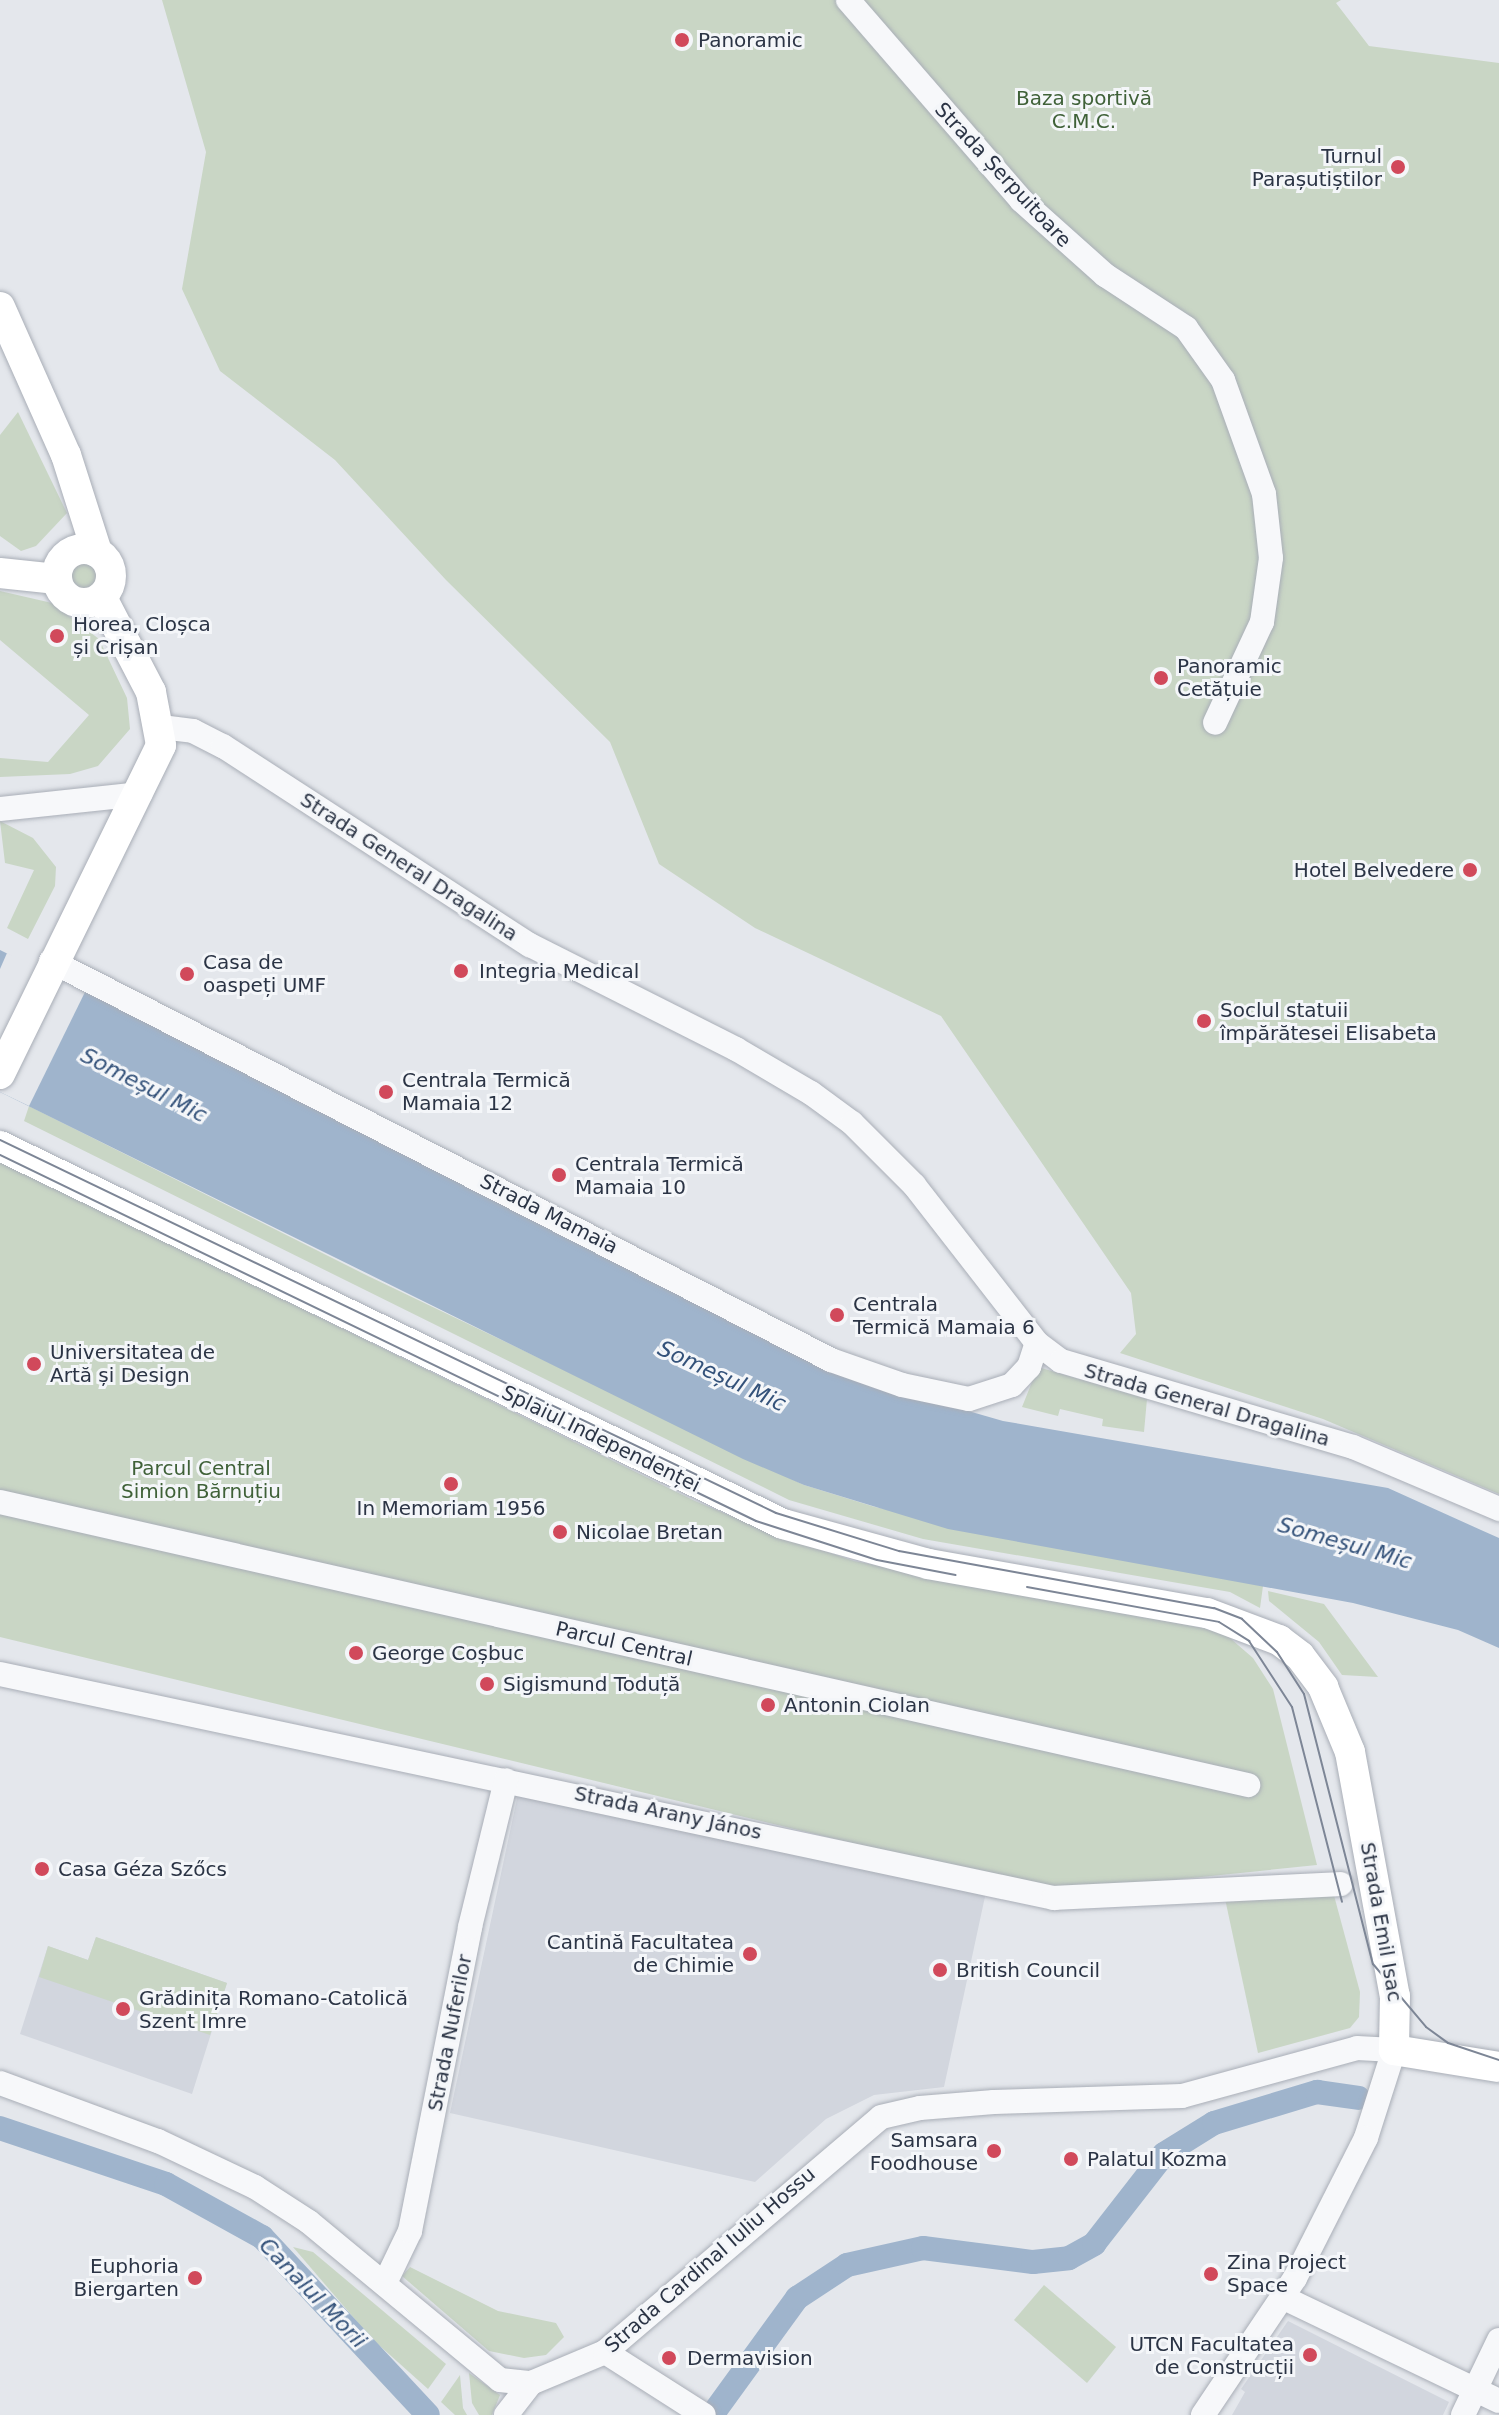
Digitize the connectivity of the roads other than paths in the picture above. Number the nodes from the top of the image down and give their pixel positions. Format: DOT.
graph roads {
  1 [pos="848,0"];
  2 [pos="0,307"];
  3 [pos="97,552"];
  4 [pos="0,573"];
  5 [pos="57,579"];
  6 [pos="102,598"];
  7 [pos="1215,723"];
  8 [pos="161,727"];
  9 [pos="140,794"];
  10 [pos="0,809"];
  11 [pos="48,969"];
  12 [pos="0,1074"];
  13 [pos="0,1146"];
  14 [pos="1037,1343"];
  15 [pos="0,1502"];
  16 [pos="1499,1509"];
  17 [pos="1239,1622"];
  18 [pos="0,1674"];
  19 [pos="506,1780"];
  20 [pos="1248,1785"];
  21 [pos="1341,1884"];
  22 [pos="1394,2050"];
  23 [pos="1499,2067"];
  24 [pos="0,2083"];
  25 [pos="385,2283"];
  26 [pos="1284,2298"];
  27 [pos="1499,2340"];
  28 [pos="605,2352"];
  29 [pos="531,2383"];
  30 [pos="1474,2390"];
  31 [pos="1499,2401"];
  32 [pos="700,2413"];
  33 [pos="506,2415"];
  34 [pos="1203,2415"];
  35 [pos="1463,2415"];
  1 -- 7 [label="street, Strada Șerpuitoare"];
  2 -- 3 [label="main road"];
  3 -- 5 [label="main road"];
  3 -- 6 [label="main road"];
  4 -- 5 [label="main road"];
  5 -- 6 [label="main road"];
  6 -- 8 [label="main road"];
  8 -- 9 [label="main road"];
  8 -- 14 [label="street, Strada General Dragalina"];
  9 -- 10 [label="street"];
  9 -- 11 [label="main road"];
  11 -- 12 [label="main road"];
  11 -- 14 [label="street, Strada Mamaia"];
  13 -- 17 [label="main road, Splaiul Independenței"];
  14 -- 16 [label="street, Strada General Dragalina"];
  15 -- 20 [label="street, Parcul Central"];
  17 -- 22 [label="main road, Strada Emil Isac"];
  18 -- 19 [label="street, Strada Arany János"];
  19 -- 21 [label="street, Strada Arany János"];
  19 -- 25 [label="street, Strada Nuferilor"];
  22 -- 23 [label="main road"];
  22 -- 26 [label="street, Strada Emil Isac"];
  22 -- 28 [label="street, Strada Cardinal Iuliu Hossu"];
  24 -- 25 [label="street"];
  25 -- 29 [label="street"];
  26 -- 30 [label="street"];
  26 -- 34 [label="street, Strada Emil Isac"];
  27 -- 30 [label="street"];
  28 -- 29 [label="street, Strada Cardinal Iuliu Hossu"];
  28 -- 32 [label="street"];
  29 -- 33 [label="street"];
  30 -- 31 [label="street"];
  30 -- 35 [label="street"];
}
